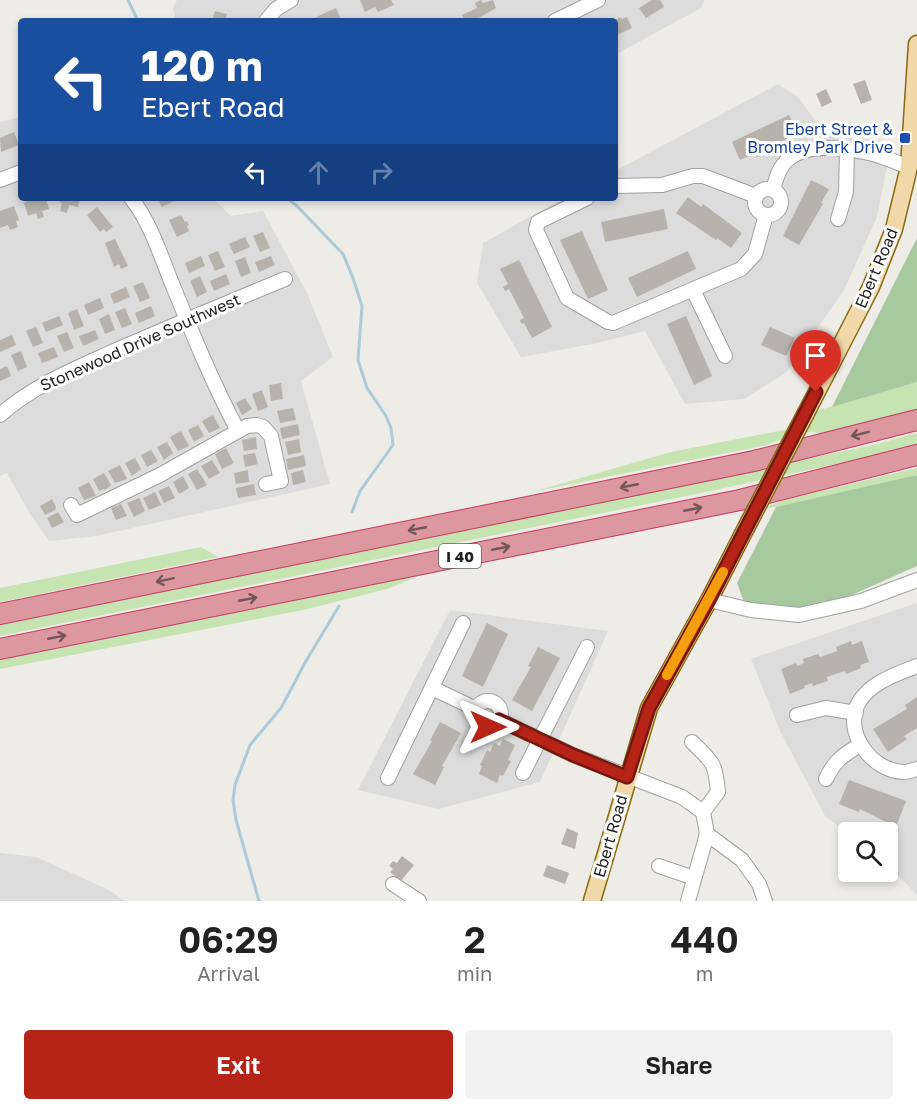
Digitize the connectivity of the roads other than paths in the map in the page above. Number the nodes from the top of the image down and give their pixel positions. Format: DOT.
graph roads {
  1 [pos="291,0"];
  2 [pos="598,0"];
  3 [pos="268,18"];
  4 [pos="561,18"];
  5 [pos="917,44"];
  6 [pos="847,150"];
  7 [pos="909,167"];
  8 [pos="18,173"];
  9 [pos="0,180"];
  10 [pos="618,186"];
  11 [pos="772,190"];
  12 [pos="756,196"];
  13 [pos="134,201"];
  14 [pos="581,201"];
  15 [pos="766,215"];
  16 [pos="838,219"];
  17 [pos="285,279"];
  18 [pos="693,290"];
  19 [pos="186,319"];
  20 [pos="725,356"];
  21 [pos="1,412"];
  22 [pos="917,420"];
  23 [pos="237,431"];
  24 [pos="917,455"];
  25 [pos="266,484"];
  26 [pos="71,506"];
  27 [pos="917,580"];
  28 [pos="709,600"];
  29 [pos="0,614"];
  30 [pos="463,623"];
  31 [pos="587,647"];
  32 [pos="0,649"];
  33 [pos="917,666"];
  34 [pos="432,688"];
  35 [pos="856,713"];
  36 [pos="797,715"];
  37 [pos="540,739"];
  38 [pos="692,741"];
  39 [pos="860,745"];
  40 [pos="917,769"];
  41 [pos="523,773"];
  42 [pos="627,777"];
  43 [pos="388,778"];
  44 [pos="825,779"];
  45 [pos="703,812"];
  46 [pos="707,834"];
  47 [pos="659,866"];
  48 [pos="694,878"];
  49 [pos="393,884"];
  50 [pos="418,901"];
  51 [pos="592,901"];
  52 [pos="688,901"];
  53 [pos="765,901"];
  1 -- 3 [label="street"];
  2 -- 4 [label="street"];
  5 -- 7 [label="main road, Ebert Road"];
  6 -- 7 [label="street"];
  6 -- 11 [label="street"];
  6 -- 16 [label="street"];
  7 -- 28 [label="main road, Ebert Road, bridge"];
  8 -- 9 [label="street"];
  10 -- 12 [label="street"];
  11 -- 12 [label="street"];
  11 -- 15 [label="street"];
  12 -- 15 [label="street"];
  13 -- 19 [label="street"];
  14 -- 18 [label="street"];
  15 -- 18 [label="street"];
  17 -- 19 [label="street, Stonewood Drive Southwest"];
  18 -- 20 [label="street"];
  19 -- 21 [label="street, Stonewood Drive Southwest"];
  19 -- 23 [label="street"];
  22 -- 29 [label="highway, I 40, one-way"];
  23 -- 25 [label="street"];
  23 -- 26 [label="street"];
  32 -- 24 [label="highway, I 40, one-way"];
  27 -- 28 [label="street"];
  28 -- 42 [label="main road, Ebert Road"];
  30 -- 34 [label="street"];
  31 -- 37 [label="street"];
  33 -- 35 [label="street"];
  34 -- 37 [label="street"];
  34 -- 43 [label="street"];
  35 -- 36 [label="street"];
  35 -- 39 [label="street"];
  37 -- 41 [label="street"];
  37 -- 42 [label="street"];
  38 -- 45 [label="street"];
  39 -- 40 [label="street"];
  39 -- 44 [label="street"];
  42 -- 45 [label="street"];
  42 -- 51 [label="main road, Ebert Road"];
  45 -- 46 [label="street"];
  46 -- 48 [label="street"];
  46 -- 53 [label="street"];
  47 -- 48 [label="street"];
  48 -- 52 [label="street"];
  49 -- 50 [label="street"];
}
